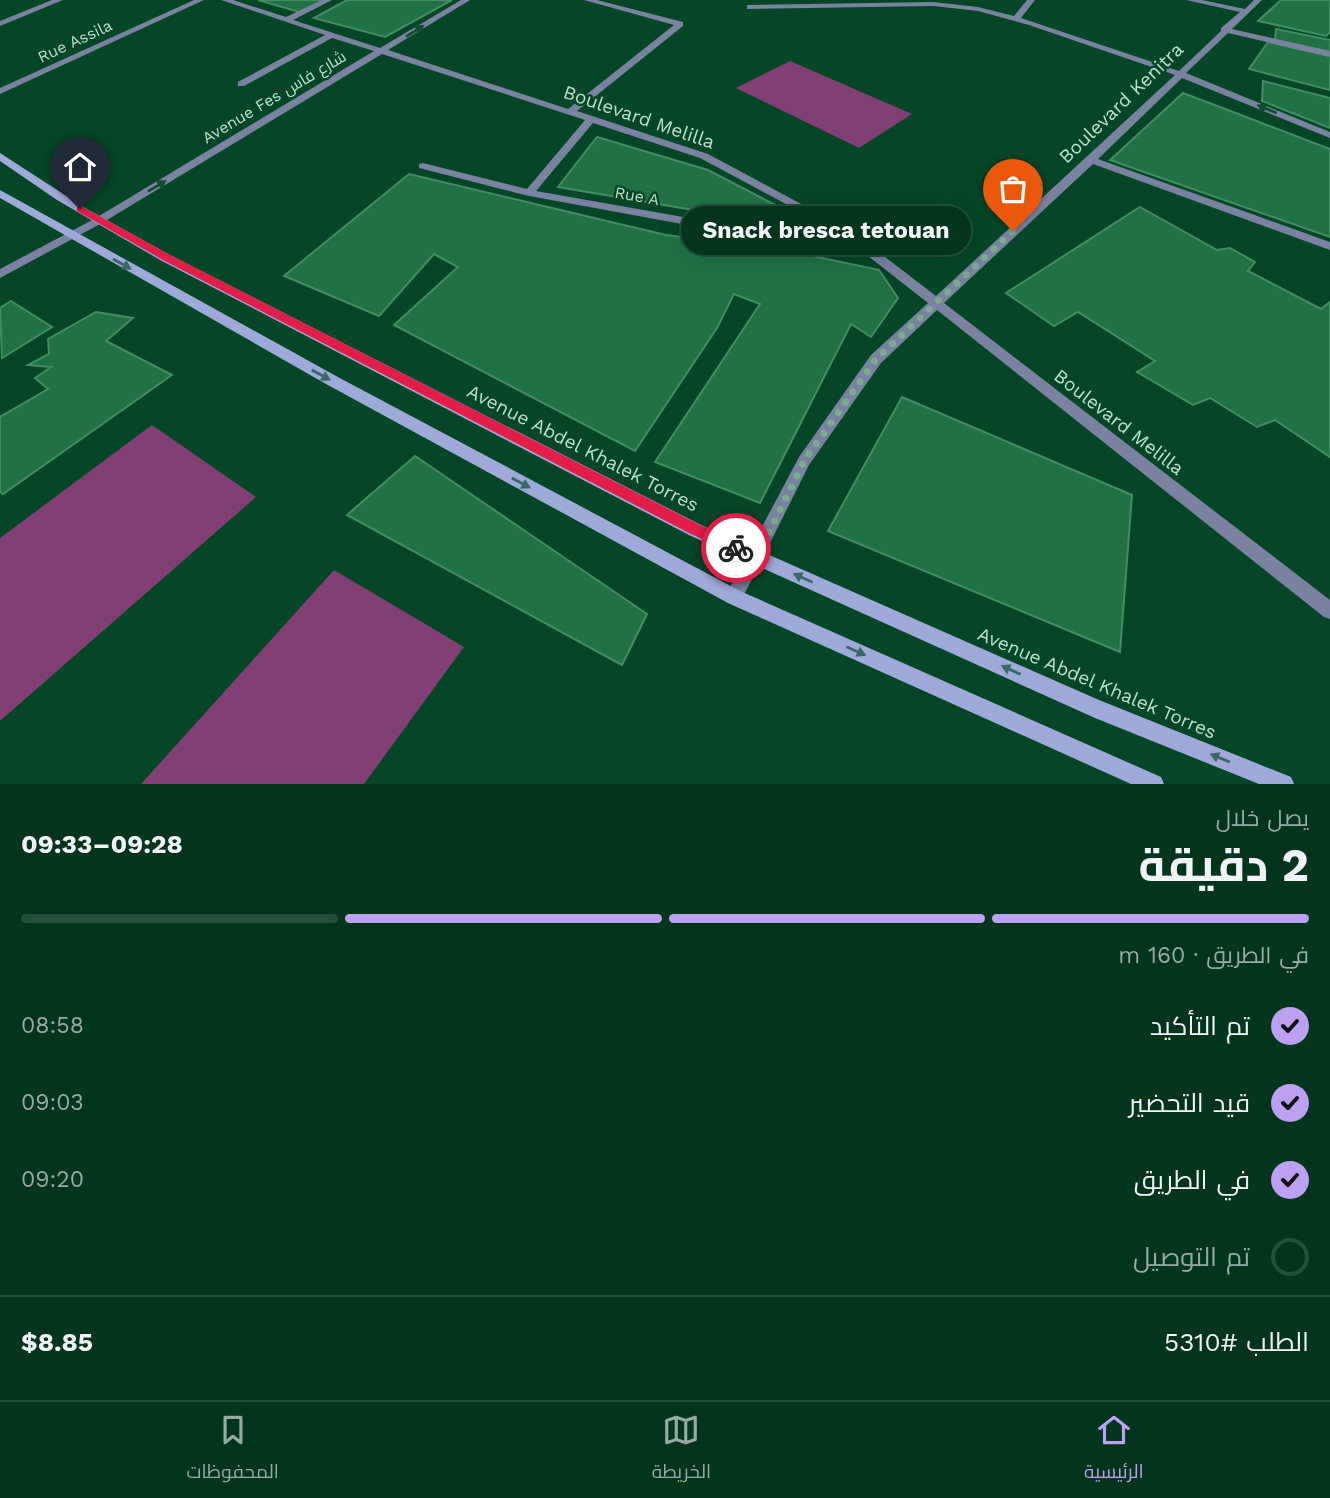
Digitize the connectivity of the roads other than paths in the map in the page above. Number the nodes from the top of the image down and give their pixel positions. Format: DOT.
graph roads {
  1 [pos="59,0"];
  2 [pos="200,0"];
  3 [pos="225,0"];
  4 [pos="328,0"];
  5 [pos="466,0"];
  6 [pos="588,0"];
  7 [pos="1031,0"];
  8 [pos="1190,0"];
  9 [pos="1258,0"];
  10 [pos="933,2"];
  11 [pos="750,7"];
  12 [pos="1245,11"];
  13 [pos="1017,18"];
  14 [pos="286,20"];
  15 [pos="0,24"];
  16 [pos="1224,30"];
  17 [pos="331,35"];
  18 [pos="382,52"];
  19 [pos="1330,54"];
  20 [pos="1180,74"];
  21 [pos="241,84"];
  22 [pos="0,91"];
  23 [pos="569,113"];
  24 [pos="590,120"];
  25 [pos="1330,135"];
  26 [pos="0,156"];
  27 [pos="1091,160"];
  28 [pos="423,166"];
  29 [pos="0,193"];
  30 [pos="528,193"];
  31 [pos="98,220"];
  32 [pos="71,235"];
  33 [pos="780,238"];
  34 [pos="1330,246"];
  35 [pos="0,274"];
  36 [pos="935,303"];
  37 [pos="757,557"];
  38 [pos="734,597"];
  39 [pos="1330,611"];
  40 [pos="1154,784"];
  41 [pos="1284,784"];
  1 -- 15 [label="street"];
  2 -- 22 [label="street, Rue Assila"];
  3 -- 14 [label="street, Boulevard Melilla"];
  4 -- 14 [label="street"];
  18 -- 5 [label="street, Avenue Fes شارع فاس, one-way"];
  6 -- 23 [label="street"];
  7 -- 13 [label="street"];
  8 -- 12 [label="street"];
  9 -- 12 [label="street, Boulevard Kenitra"];
  10 -- 11 [label="street"];
  10 -- 13 [label="street"];
  12 -- 16 [label="street, Boulevard Kenitra"];
  13 -- 20 [label="street"];
  14 -- 17 [label="street, Boulevard Melilla"];
  16 -- 19 [label="street"];
  16 -- 20 [label="street, Boulevard Kenitra"];
  17 -- 18 [label="street, Boulevard Melilla"];
  17 -- 21 [label="street"];
  18 -- 23 [label="street, Boulevard Melilla"];
  31 -- 18 [label="street, Avenue Fes شارع فاس, one-way"];
  25 -- 20 [label="street, one-way"];
  20 -- 27 [label="street, Boulevard Kenitra"];
  23 -- 24 [label="street, Boulevard Melilla"];
  24 -- 30 [label="street"];
  24 -- 36 [label="street, Boulevard Melilla"];
  26 -- 31 [label="main road, Avenue Abdel Khalek Torres"];
  27 -- 34 [label="street"];
  27 -- 36 [label="street, Boulevard Kenitra"];
  28 -- 30 [label="street, Rue A"];
  29 -- 32 [label="main road"];
  30 -- 33 [label="street, Rue A"];
  31 -- 32 [label="street, Avenue Fes شارع فاس"];
  31 -- 37 [label="main road, Avenue Abdel Khalek Torres"];
  32 -- 35 [label="street, Avenue Fes شارع فاس"];
  32 -- 38 [label="main road, one-way"];
  36 -- 37 [label="street, Boulevard Kenitra"];
  36 -- 39 [label="street, Boulevard Melilla"];
  37 -- 38 [label="street, Boulevard Kenitra"];
  41 -- 37 [label="main road, Avenue Abdel Khalek Torres, one-way"];
  38 -- 40 [label="main road, one-way"];
}
